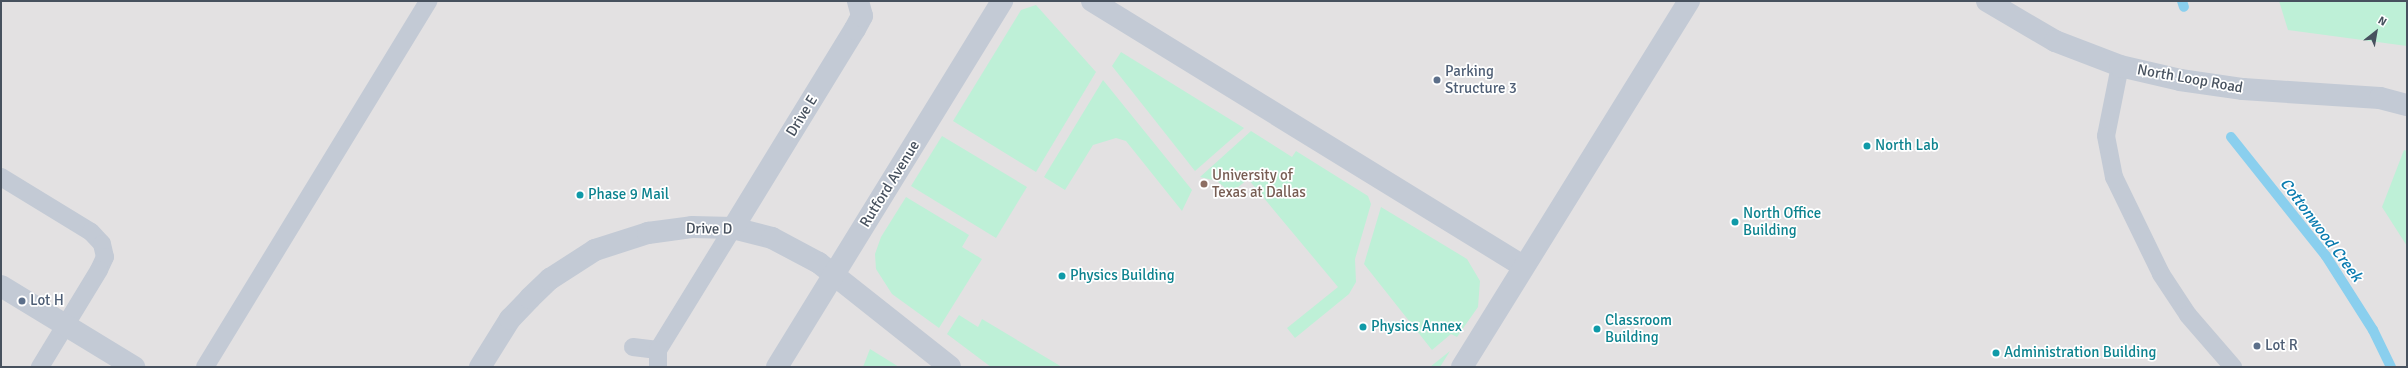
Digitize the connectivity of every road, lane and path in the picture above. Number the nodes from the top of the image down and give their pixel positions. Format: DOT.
graph roads {
  1 [pos="428,1"];
  2 [pos="858,1"];
  3 [pos="1002,1"];
  4 [pos="1092,1"];
  5 [pos="1689,1"];
  6 [pos="1987,1"];
  7 [pos="2120,66"];
  8 [pos="2407,105"];
  9 [pos="1,177"];
  10 [pos="733,228"];
  11 [pos="1523,266"];
  12 [pos="834,275"];
  13 [pos="1,286"];
  14 [pos="65,326"];
  15 [pos="633,347"];
  16 [pos="658,358"];
  17 [pos="40,367"];
  18 [pos="134,367"];
  19 [pos="205,367"];
  20 [pos="480,367"];
  21 [pos="777,367"];
  22 [pos="950,367"];
  23 [pos="1462,367"];
  24 [pos="2232,367"];
  1 -- 19 [label="lane"];
  2 -- 10 [label="street, Drive E"];
  3 -- 12 [label="street, Rutford Avenue"];
  4 -- 11 [label="street"];
  5 -- 11 [label="street"];
  6 -- 7 [label="street, North Loop Road"];
  7 -- 8 [label="street, North Loop Road"];
  7 -- 24 [label="lane"];
  9 -- 14 [label="lane"];
  10 -- 12 [label="street, Drive D"];
  10 -- 16 [label="lane"];
  10 -- 20 [label="street, Drive D"];
  11 -- 23 [label="street"];
  12 -- 21 [label="street, Rutford Avenue"];
  12 -- 22 [label="street, Drive D"];
  13 -- 14 [label="street"];
  14 -- 17 [label="lane"];
  14 -- 18 [label="street"];
  15 -- 16 [label="lane"];
}
